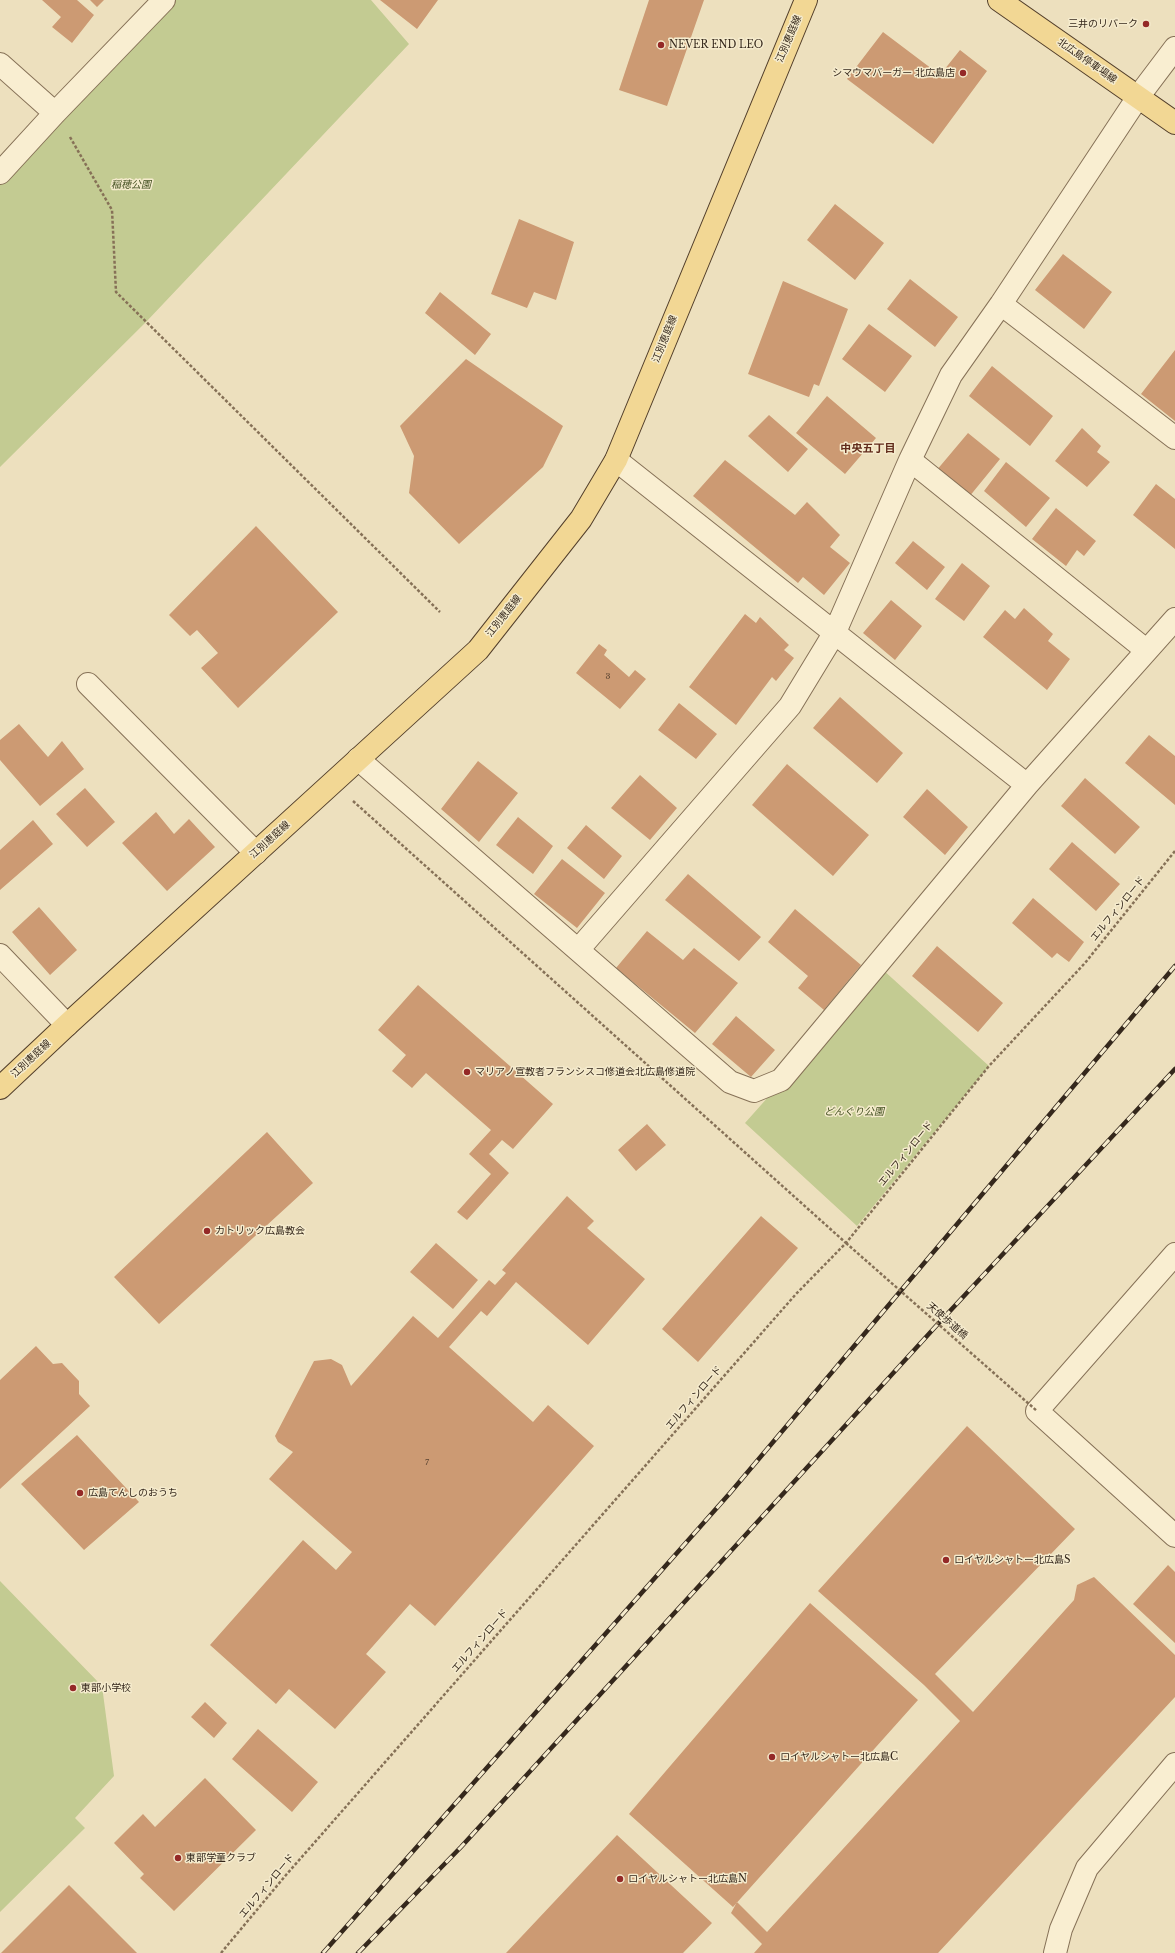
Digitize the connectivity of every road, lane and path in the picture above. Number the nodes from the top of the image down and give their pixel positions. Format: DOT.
graph roads {
  1 [pos="164,0"];
  2 [pos="806,0"];
  3 [pos="999,0"];
  4 [pos="1175,48"];
  5 [pos="0,64"];
  6 [pos="1138,97"];
  7 [pos="55,113"];
  8 [pos="1175,123"];
  9 [pos="0,173"];
  10 [pos="1001,304"];
  11 [pos="1175,438"];
  12 [pos="616,460"];
  13 [pos="910,460"];
  14 [pos="440,612"];
  15 [pos="1175,619"];
  16 [pos="835,632"];
  17 [pos="1146,650"];
  18 [pos="88,684"];
  19 [pos="358,759"];
  20 [pos="334,782"];
  21 [pos="1027,785"];
  22 [pos="1175,850"];
  23 [pos="256,853"];
  24 [pos="578,950"];
  25 [pos="0,955"];
  26 [pos="67,1025"];
  27 [pos="0,1088"];
  28 [pos="846,1242"];
  29 [pos="1175,1254"];
  30 [pos="1037,1411"];
  31 [pos="1175,1536"];
  32 [pos="1175,1764"];
  33 [pos="221,1953"];
  34 [pos="1055,1953"];
  1 -- 7 [label="street"];
  2 -- 12 [label="main road, 江別恵庭線"];
  3 -- 6 [label="main road, 北広島停車場線"];
  4 -- 6 [label="street"];
  5 -- 7 [label="street"];
  6 -- 8 [label="main road, 北広島停車場線"];
  6 -- 10 [label="street"];
  7 -- 9 [label="street"];
  7 -- 14 [label="path"];
  10 -- 11 [label="street"];
  10 -- 13 [label="street"];
  12 -- 16 [label="street"];
  12 -- 19 [label="main road, 江別恵庭線"];
  13 -- 16 [label="street"];
  13 -- 17 [label="street"];
  15 -- 17 [label="street"];
  16 -- 21 [label="street"];
  16 -- 24 [label="street"];
  17 -- 21 [label="street"];
  18 -- 23 [label="street"];
  19 -- 20 [label="main road, 江別恵庭線"];
  19 -- 24 [label="street"];
  20 -- 23 [label="main road, 江別恵庭線"];
  20 -- 28 [label="path, 天使歩道橋"];
  21 -- 24 [label="street"];
  22 -- 28 [label="path, エルフィンロード"];
  23 -- 26 [label="main road, 江別恵庭線"];
  25 -- 26 [label="street"];
  26 -- 27 [label="main road, 江別恵庭線"];
  28 -- 30 [label="path, 天使歩道橋, bridge"];
  28 -- 33 [label="path, エルフィンロード"];
  29 -- 30 [label="street"];
  30 -- 31 [label="street"];
  32 -- 34 [label="street"];
}
